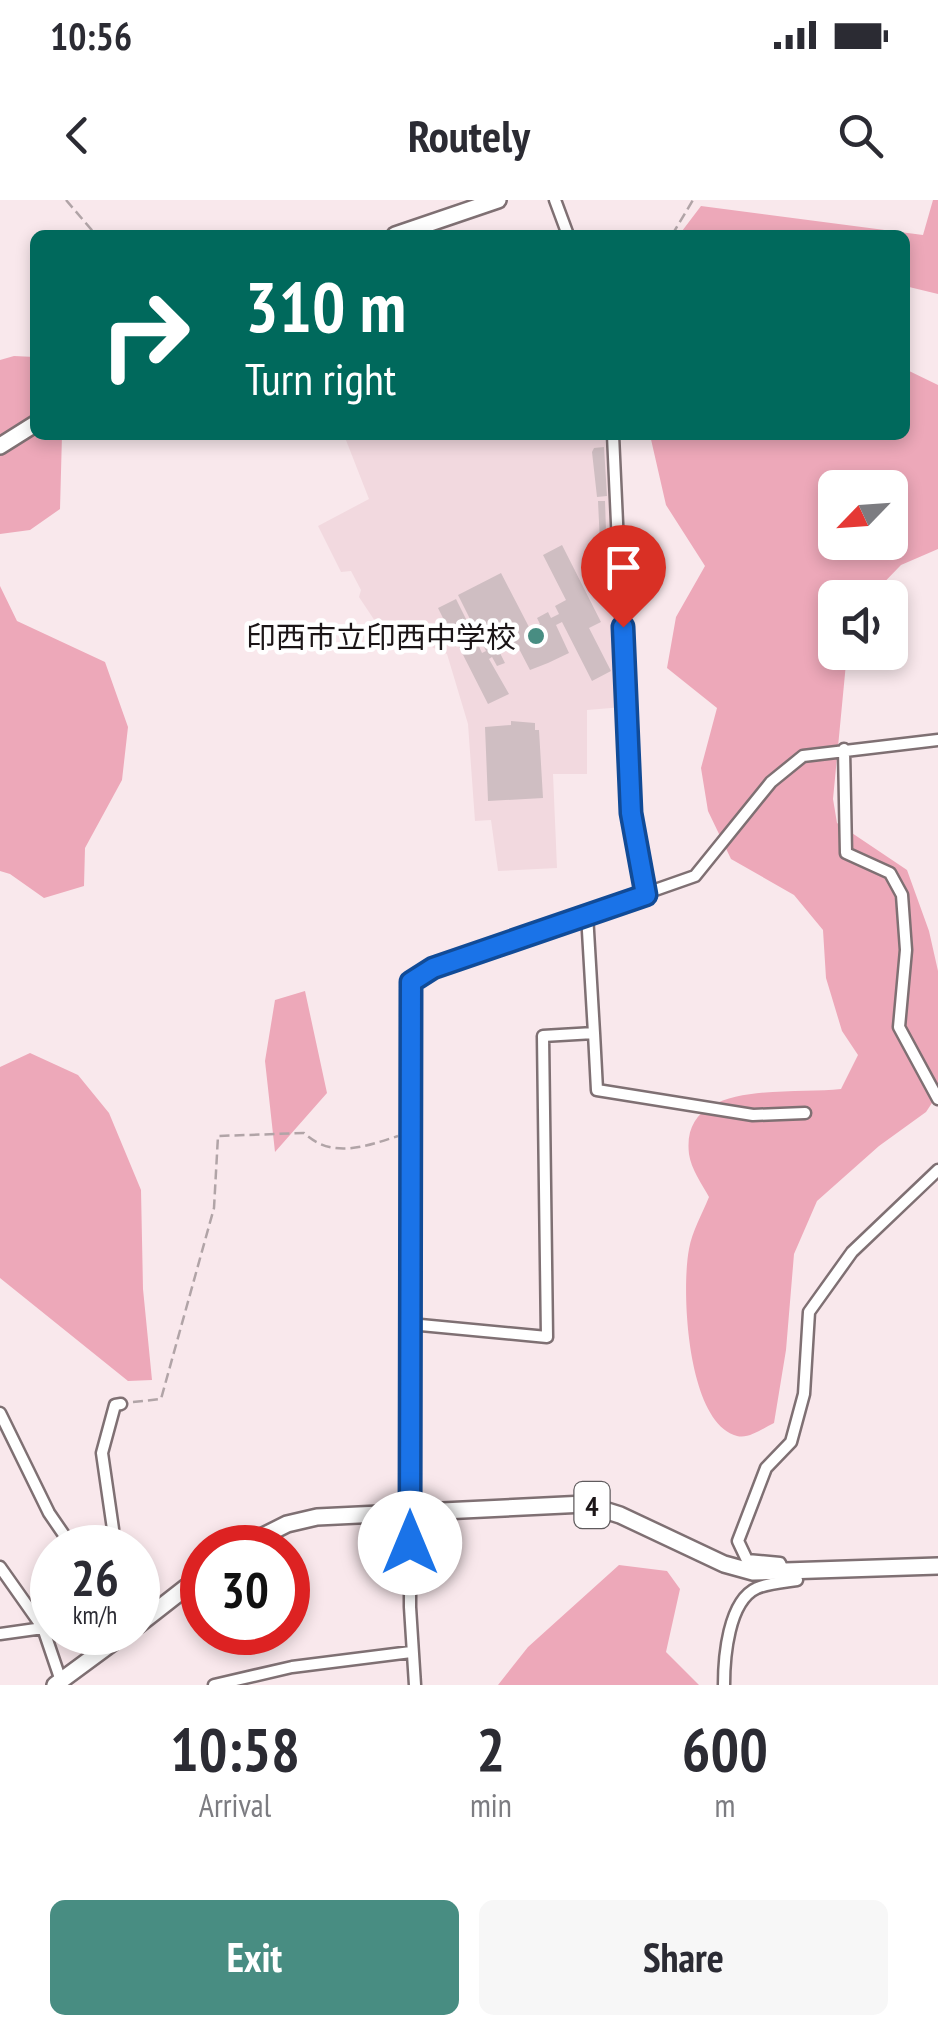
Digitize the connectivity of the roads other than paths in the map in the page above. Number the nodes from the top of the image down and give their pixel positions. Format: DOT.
graph roads {
  1 [pos="498,200"];
  2 [pos="555,200"];
  3 [pos="410,230"];
  4 [pos="566,230"];
  5 [pos="30,427"];
  6 [pos="613,440"];
  7 [pos="0,446"];
  8 [pos="938,740"];
  9 [pos="844,749"];
  10 [pos="646,895"];
  11 [pos="587,914"];
  12 [pos="594,1033"];
  13 [pos="938,1099"];
  14 [pos="805,1112"];
  15 [pos="938,1170"];
  16 [pos="410,1324"];
  17 [pos="121,1404"];
  18 [pos="0,1413"];
  19 [pos="410,1511"];
  20 [pos="57,1525"];
  21 [pos="112,1525"];
  22 [pos="286,1525"];
  23 [pos="938,1566"];
  24 [pos="2,1571"];
  25 [pos="784,1572"];
  26 [pos="180,1592"];
  27 [pos="30,1604"];
  28 [pos="160,1608"];
  29 [pos="30,1628"];
  30 [pos="0,1634"];
  31 [pos="411,1652"];
  32 [pos="53,1655"];
  33 [pos="96,1655"];
  34 [pos="58,1683"];
  35 [pos="214,1685"];
  36 [pos="415,1685"];
  37 [pos="724,1685"];
  1 -- 3 [label="main road"];
  2 -- 4 [label="street"];
  5 -- 7 [label="main road"];
  6 -- 10 [label="street"];
  8 -- 9 [label="street"];
  9 -- 10 [label="street"];
  9 -- 13 [label="street"];
  10 -- 11 [label="street"];
  11 -- 12 [label="street"];
  11 -- 16 [label="street"];
  12 -- 14 [label="street"];
  12 -- 16 [label="street"];
  15 -- 25 [label="street"];
  16 -- 19 [label="street"];
  17 -- 21 [label="street"];
  18 -- 20 [label="street"];
  19 -- 22 [label="main road, 4"];
  19 -- 25 [label="main road, 4"];
  19 -- 31 [label="street"];
  23 -- 25 [label="main road, 4"];
  24 -- 27 [label="street"];
  25 -- 37 [label="street"];
  26 -- 28 [label="main road"];
  29 -- 30 [label="street"];
  31 -- 35 [label="street"];
  31 -- 36 [label="street"];
  32 -- 34 [label="street"];
  33 -- 34 [label="main road"];
}
